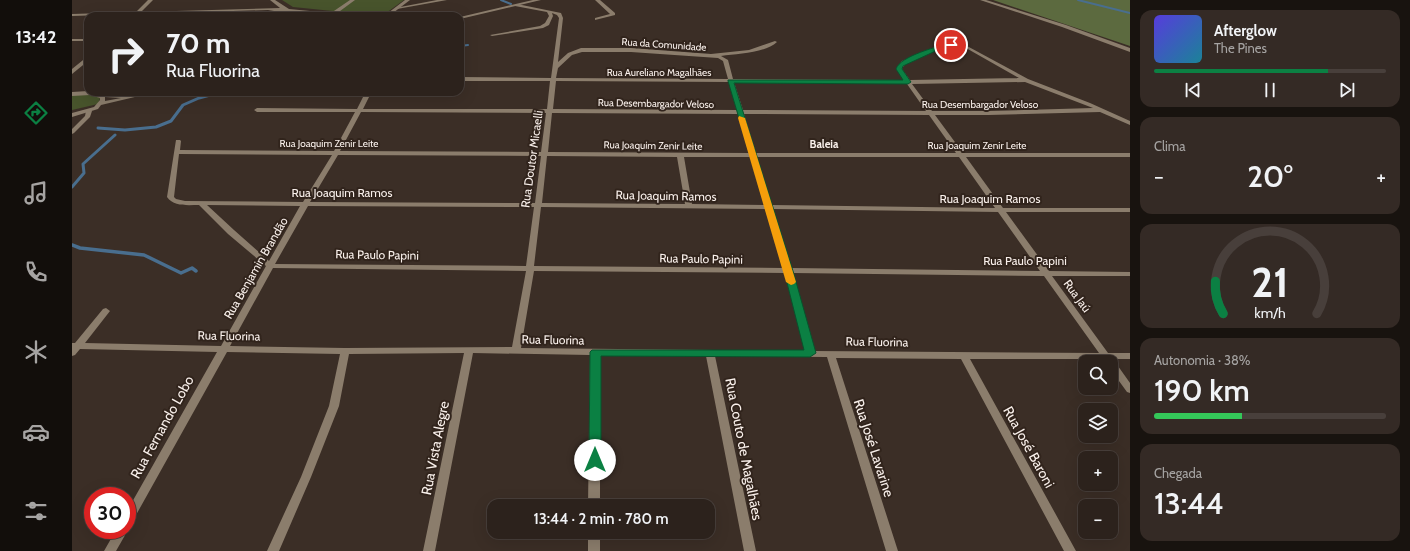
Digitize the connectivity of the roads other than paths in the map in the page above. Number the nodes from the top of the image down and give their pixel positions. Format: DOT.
graph roads {
  1 [pos="151,0"];
  2 [pos="272,0"];
  3 [pos="353,0"];
  4 [pos="408,0"];
  5 [pos="445,0"];
  6 [pos="539,0"];
  7 [pos="597,0"];
  8 [pos="982,0"];
  9 [pos="517,5"];
  10 [pos="397,8"];
  11 [pos="257,9"];
  12 [pos="287,10"];
  13 [pos="549,11"];
  14 [pos="138,12"];
  15 [pos="196,12"];
  16 [pos="264,12"];
  17 [pos="279,12"];
  18 [pos="305,12"];
  19 [pos="335,12"];
  20 [pos="391,12"];
  21 [pos="72,15"];
  22 [pos="84,15"];
  23 [pos="464,17"];
  24 [pos="597,19"];
  25 [pos="492,35"];
  26 [pos="72,40"];
  27 [pos="84,40"];
  28 [pos="775,42"];
  29 [pos="1130,50"];
  30 [pos="711,56"];
  31 [pos="84,61"];
  32 [pos="84,67"];
  33 [pos="555,67"];
  34 [pos="74,68"];
  35 [pos="72,72"];
  36 [pos="464,79"];
  37 [pos="554,80"];
  38 [pos="1026,80"];
  39 [pos="731,81"];
  40 [pos="910,85"];
  41 [pos="72,93"];
  42 [pos="84,93"];
  43 [pos="100,96"];
  44 [pos="135,96"];
  45 [pos="367,96"];
  46 [pos="100,104"];
  47 [pos="257,110"];
  48 [pos="360,110"];
  49 [pos="1102,110"];
  50 [pos="89,111"];
  51 [pos="551,111"];
  52 [pos="931,112"];
  53 [pos="740,113"];
  54 [pos="72,115"];
  55 [pos="1130,123"];
  56 [pos="73,127"];
  57 [pos="178,141"];
  58 [pos="176,152"];
  59 [pos="336,153"];
  60 [pos="544,154"];
  61 [pos="963,155"];
  62 [pos="1130,155"];
  63 [pos="680,156"];
  64 [pos="752,156"];
  65 [pos="202,204"];
  66 [pos="305,204"];
  67 [pos="537,206"];
  68 [pos="689,206"];
  69 [pos="769,208"];
  70 [pos="1002,210"];
  71 [pos="1130,210"];
  72 [pos="271,266"];
  73 [pos="530,269"];
  74 [pos="788,271"];
  75 [pos="1046,273"];
  76 [pos="1130,274"];
  77 [pos="106,311"];
  78 [pos="75,346"];
  79 [pos="224,348"];
  80 [pos="469,350"];
  81 [pos="345,351"];
  82 [pos="516,351"];
  83 [pos="595,352"];
  84 [pos="72,353"];
  85 [pos="710,353"];
  86 [pos="810,353"];
  87 [pos="830,354"];
  88 [pos="1105,355"];
  89 [pos="964,356"];
  90 [pos="1130,356"];
  91 [pos="1118,358"];
  92 [pos="1078,359"];
  93 [pos="1118,373"];
  94 [pos="1130,390"];
  95 [pos="594,499"];
  96 [pos="136,504"];
  97 [pos="117,539"];
  98 [pos="594,539"];
  99 [pos="110,551"];
  100 [pos="273,551"];
  101 [pos="429,551"];
  102 [pos="594,551"];
  103 [pos="750,551"];
  104 [pos="892,551"];
  105 [pos="1070,551"];
  1 -- 14 [label="street"];
  2 -- 12 [label="street"];
  3 -- 19 [label="street"];
  4 -- 10 [label="street"];
  5 -- 10 [label="street"];
  6 -- 9 [label="street"];
  7 -- 24 [label="street"];
  8 -- 29 [label="street"];
  9 -- 13 [label="street"];
  9 -- 23 [label="street"];
  10 -- 20 [label="street"];
  11 -- 12 [label="street"];
  11 -- 15 [label="street"];
  11 -- 16 [label="street"];
  12 -- 17 [label="street"];
  12 -- 18 [label="street"];
  13 -- 25 [label="street"];
  13 -- 33 [label="street, Rua Doutor Micaelli"];
  21 -- 22 [label="street"];
  26 -- 27 [label="street"];
  28 -- 30 [label="street, Rua da Comunidade"];
  30 -- 33 [label="street, Rua da Comunidade"];
  30 -- 39 [label="street"];
  31 -- 34 [label="street"];
  32 -- 34 [label="street"];
  33 -- 37 [label="street, Rua Doutor Micaelli"];
  34 -- 35 [label="street"];
  36 -- 37 [label="street, Rua Aureliano Magalhães"];
  37 -- 39 [label="street, Rua Aureliano Magalhães"];
  37 -- 51 [label="street, Rua Doutor Micaelli"];
  38 -- 40 [label="street, Rua Aureliano Magalhães"];
  38 -- 40 [label="street, Rua Jaú"];
  38 -- 49 [label="street"];
  39 -- 40 [label="street, Rua Aureliano Magalhães"];
  39 -- 53 [label="street"];
  40 -- 52 [label="street, Rua Jaú"];
  41 -- 42 [label="street"];
  43 -- 46 [label="street"];
  44 -- 46 [label="street"];
  45 -- 48 [label="street, Rua Benjamin Brandão"];
  46 -- 50 [label="street"];
  47 -- 48 [label="street, Rua Desembargador Veloso"];
  48 -- 51 [label="street, Rua Desembargador Veloso"];
  48 -- 59 [label="street, Rua Benjamin Brandão"];
  49 -- 52 [label="street, Rua Desembargador Veloso"];
  49 -- 55 [label="street"];
  50 -- 54 [label="street"];
  50 -- 56 [label="street"];
  51 -- 53 [label="street, Rua Desembargador Veloso"];
  51 -- 60 [label="street, Rua Doutor Micaelli"];
  52 -- 53 [label="street, Rua Desembargador Veloso"];
  52 -- 61 [label="street, Rua Jaú"];
  53 -- 64 [label="street"];
  57 -- 58 [label="street"];
  58 -- 59 [label="street, Rua Joaquim Zenir Leite"];
  58 -- 65 [label="street, Rua Joaquim Ramos"];
  59 -- 60 [label="street, Rua Joaquim Zenir Leite"];
  59 -- 66 [label="street, Rua Benjamin Brandão"];
  60 -- 63 [label="street, Rua Joaquim Zenir Leite"];
  60 -- 67 [label="street, Rua Doutor Micaelli"];
  61 -- 62 [label="street, Rua Joaquim Zenir Leite"];
  61 -- 64 [label="street, Rua Joaquim Zenir Leite"];
  61 -- 70 [label="street, Rua Jaú"];
  63 -- 64 [label="street, Rua Joaquim Zenir Leite"];
  63 -- 68 [label="street"];
  64 -- 69 [label="street"];
  65 -- 66 [label="street, Rua Joaquim Ramos"];
  65 -- 72 [label="street"];
  66 -- 67 [label="street, Rua Joaquim Ramos"];
  66 -- 72 [label="street, Rua Benjamin Brandão"];
  67 -- 68 [label="street, Rua Joaquim Ramos"];
  67 -- 73 [label="street, Rua Doutor Micaelli"];
  68 -- 69 [label="street, Rua Joaquim Ramos"];
  69 -- 70 [label="street, Rua Joaquim Ramos"];
  69 -- 74 [label="street"];
  70 -- 71 [label="street, Rua Joaquim Ramos"];
  70 -- 75 [label="street, Rua Jaú"];
  72 -- 73 [label="street, Rua Paulo Papini"];
  72 -- 79 [label="street, Rua Benjamin Brandão"];
  73 -- 74 [label="street, Rua Paulo Papini"];
  73 -- 82 [label="street, Rua Doutor Micaelli"];
  74 -- 75 [label="street, Rua Paulo Papini"];
  74 -- 86 [label="street"];
  75 -- 76 [label="street, Rua Paulo Papini"];
  75 -- 88 [label="street, Rua Jaú"];
  77 -- 78 [label="street"];
  78 -- 79 [label="street, Rua Fluorina"];
  78 -- 84 [label="street"];
  79 -- 81 [label="street, Rua Fluorina"];
  79 -- 96 [label="street, Rua Fernando Lobo"];
  80 -- 81 [label="street, Rua Fluorina"];
  80 -- 82 [label="street, Rua Fluorina"];
  80 -- 101 [label="street, Rua Vista Alegre"];
  81 -- 100 [label="street"];
  82 -- 83 [label="street, Rua Fluorina"];
  83 -- 85 [label="street, Rua Fluorina"];
  83 -- 95 [label="street"];
  85 -- 86 [label="street, Rua Fluorina"];
  85 -- 103 [label="street, Rua Couto de Magalhães"];
  86 -- 87 [label="street, Rua Fluorina"];
  87 -- 89 [label="street, Rua Fluorina"];
  87 -- 104 [label="street, Rua José Lavarine"];
  89 -- 92 [label="street, Rua Fluorina"];
  89 -- 105 [label="street, Rua José Baroni"];
  90 -- 91 [label="street, Rua Fluorina"];
  93 -- 94 [label="street, Rua Jaú"];
  97 -- 99 [label="street"];
  98 -- 102 [label="street"];
}
